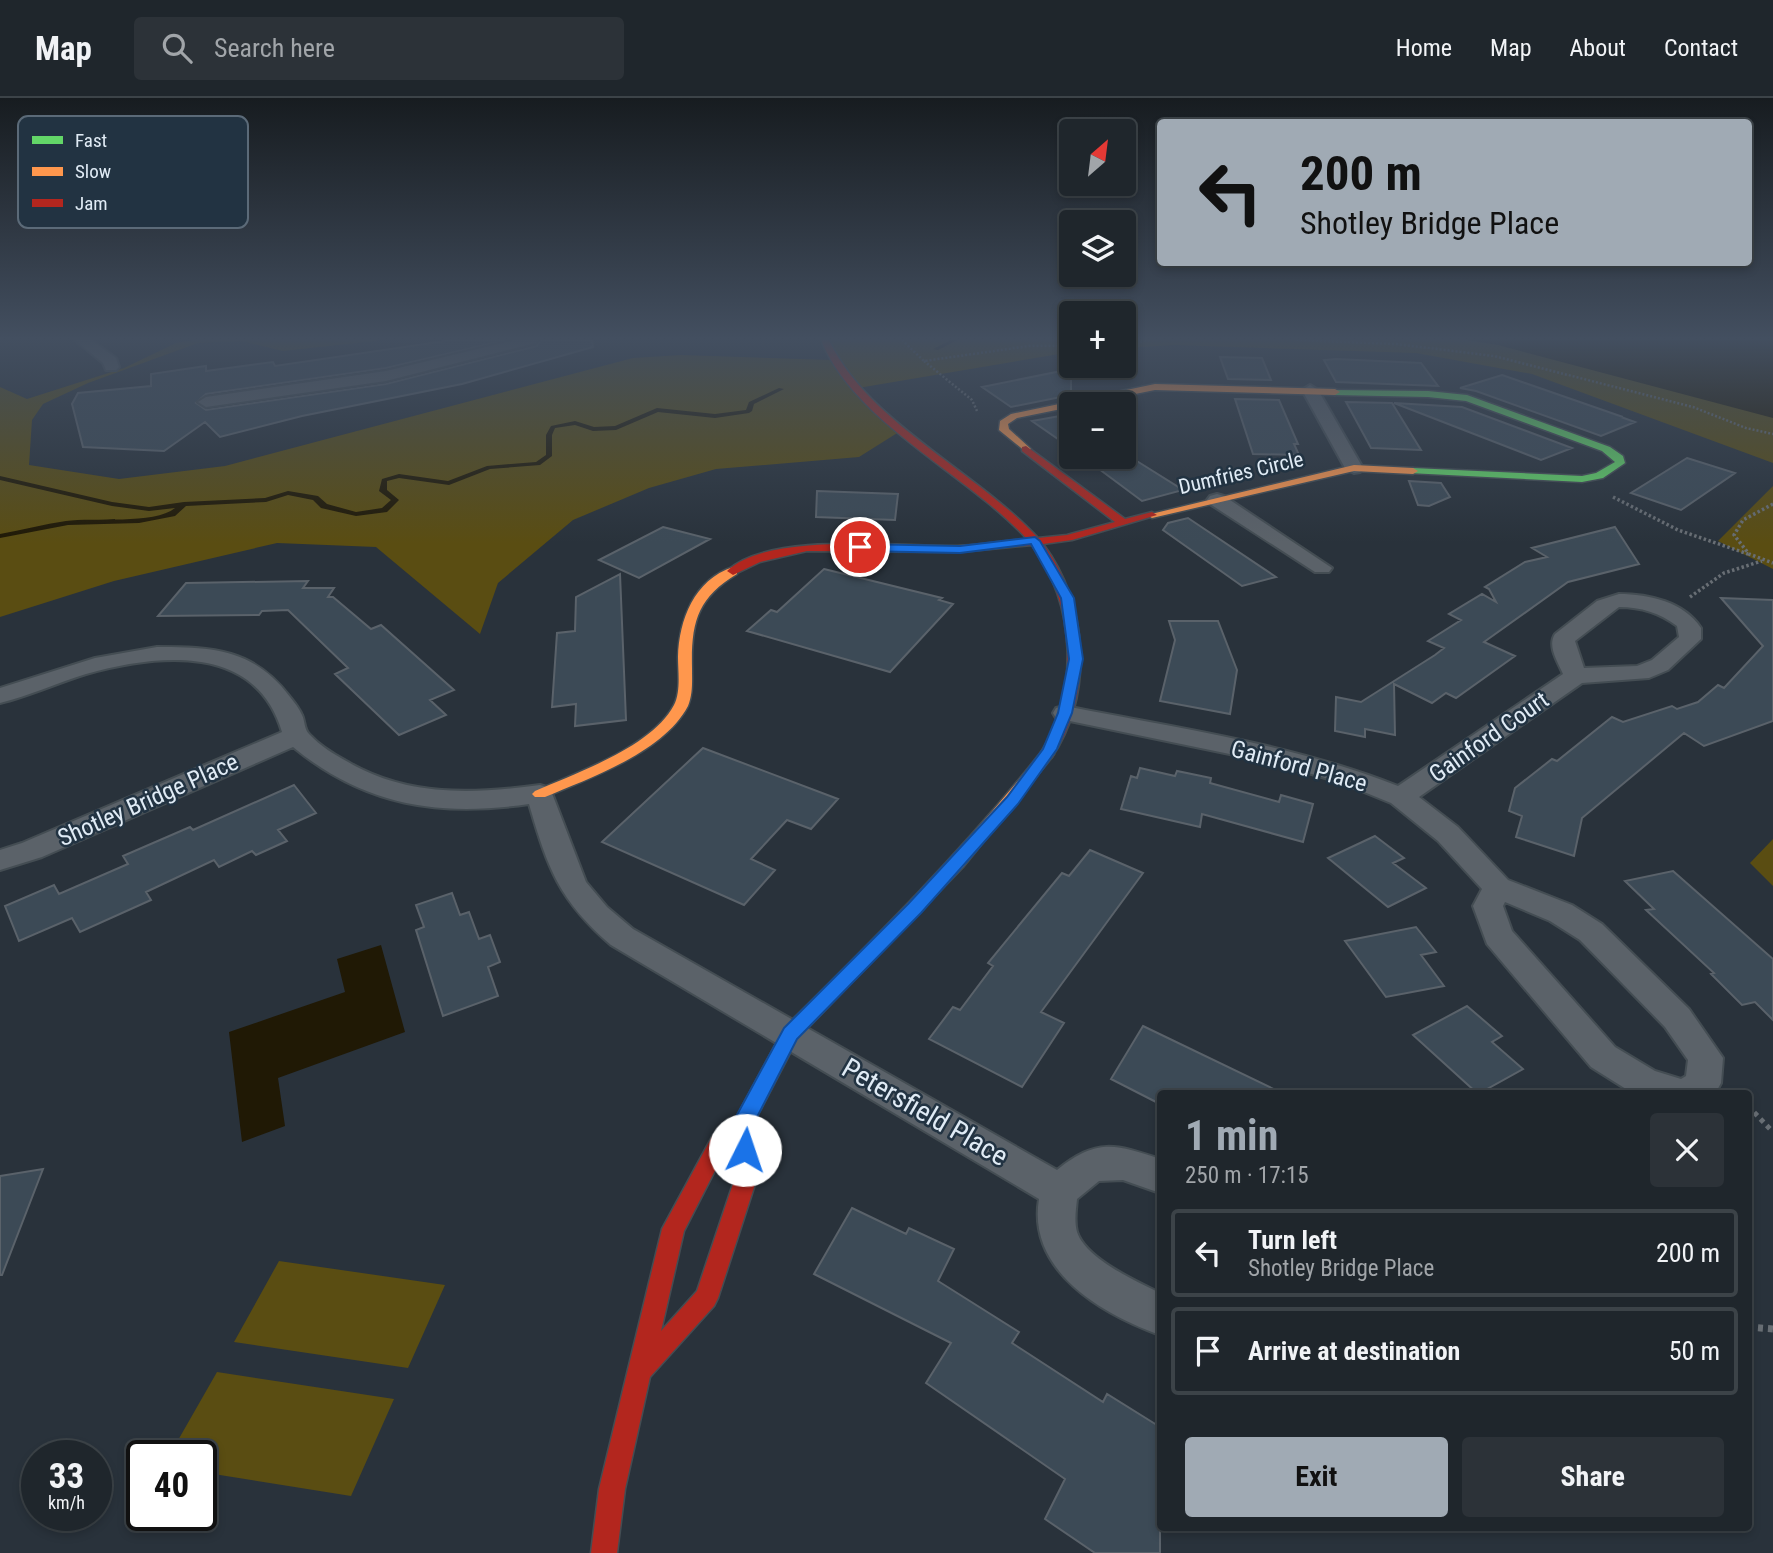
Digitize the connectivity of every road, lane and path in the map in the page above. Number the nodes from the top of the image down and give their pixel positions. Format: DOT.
graph roads {
  1 [pos="875,408"];
  2 [pos="978,408"];
  3 [pos="1053,408"];
  4 [pos="1320,408"];
  5 [pos="1494,408"];
  6 [pos="1695,408"];
  7 [pos="1004,430"];
  8 [pos="1773,434"];
  9 [pos="1354,468"];
  10 [pos="1582,479"];
  11 [pos="1216,500"];
  12 [pos="1773,504"];
  13 [pos="1122,522"];
  14 [pos="1035,541"];
  15 [pos="1748,554"];
  16 [pos="1762,561"];
  17 [pos="1773,563"];
  18 [pos="1322,568"];
  19 [pos="1670,612"];
  20 [pos="1576,676"];
  21 [pos="0,696"];
  22 [pos="1065,713"];
  23 [pos="295,736"];
  24 [pos="540,794"];
  25 [pos="1401,797"];
  26 [pos="0,860"];
  27 [pos="1498,887"];
  28 [pos="790,1033"];
  29 [pos="1668,1090"];
  30 [pos="1693,1090"];
  31 [pos="1752,1110"];
  32 [pos="743,1124"];
  33 [pos="1773,1132"];
  34 [pos="1157,1175"];
  35 [pos="1059,1191"];
  36 [pos="1157,1313"];
  37 [pos="1752,1326"];
  38 [pos="1773,1329"];
  39 [pos="639,1374"];
  40 [pos="604,1553"];
  1 -- 14 [label="street"];
  2 -- 7 [label="path"];
  3 -- 7 [label="street, Dumfries Circle"];
  4 -- 9 [label="street"];
  5 -- 10 [label="street, Dumfries Circle"];
  6 -- 8 [label="path"];
  7 -- 13 [label="street"];
  9 -- 10 [label="street, Dumfries Circle"];
  9 -- 11 [label="street, Dumfries Circle"];
  10 -- 15 [label="path"];
  11 -- 13 [label="street, Dumfries Circle"];
  11 -- 18 [label="street"];
  12 -- 15 [label="path"];
  13 -- 14 [label="street, Dumfries Circle"];
  14 -- 22 [label="street"];
  14 -- 24 [label="street"];
  15 -- 16 [label="path"];
  16 -- 17 [label="path"];
  16 -- 19 [label="path"];
  19 -- 20 [label="street, Gainford Court"];
  19 -- 20 [label="street, Gainford Court"];
  20 -- 25 [label="street, Gainford Court"];
  21 -- 23 [label="street"];
  22 -- 25 [label="street, Gainford Place"];
  22 -- 28 [label="street"];
  23 -- 24 [label="street"];
  23 -- 26 [label="street, Shotley Bridge Place"];
  24 -- 28 [label="street"];
  25 -- 27 [label="street, Gainford Place"];
  27 -- 29 [label="street"];
  27 -- 30 [label="street, Gainford Place"];
  28 -- 32 [label="street"];
  28 -- 35 [label="street, Petersfield Place"];
  31 -- 33 [label="path"];
  32 -- 39 [label="street"];
  32 -- 39 [label="street"];
  34 -- 35 [label="street"];
  35 -- 36 [label="street"];
  37 -- 38 [label="path"];
  39 -- 40 [label="street"];
}
